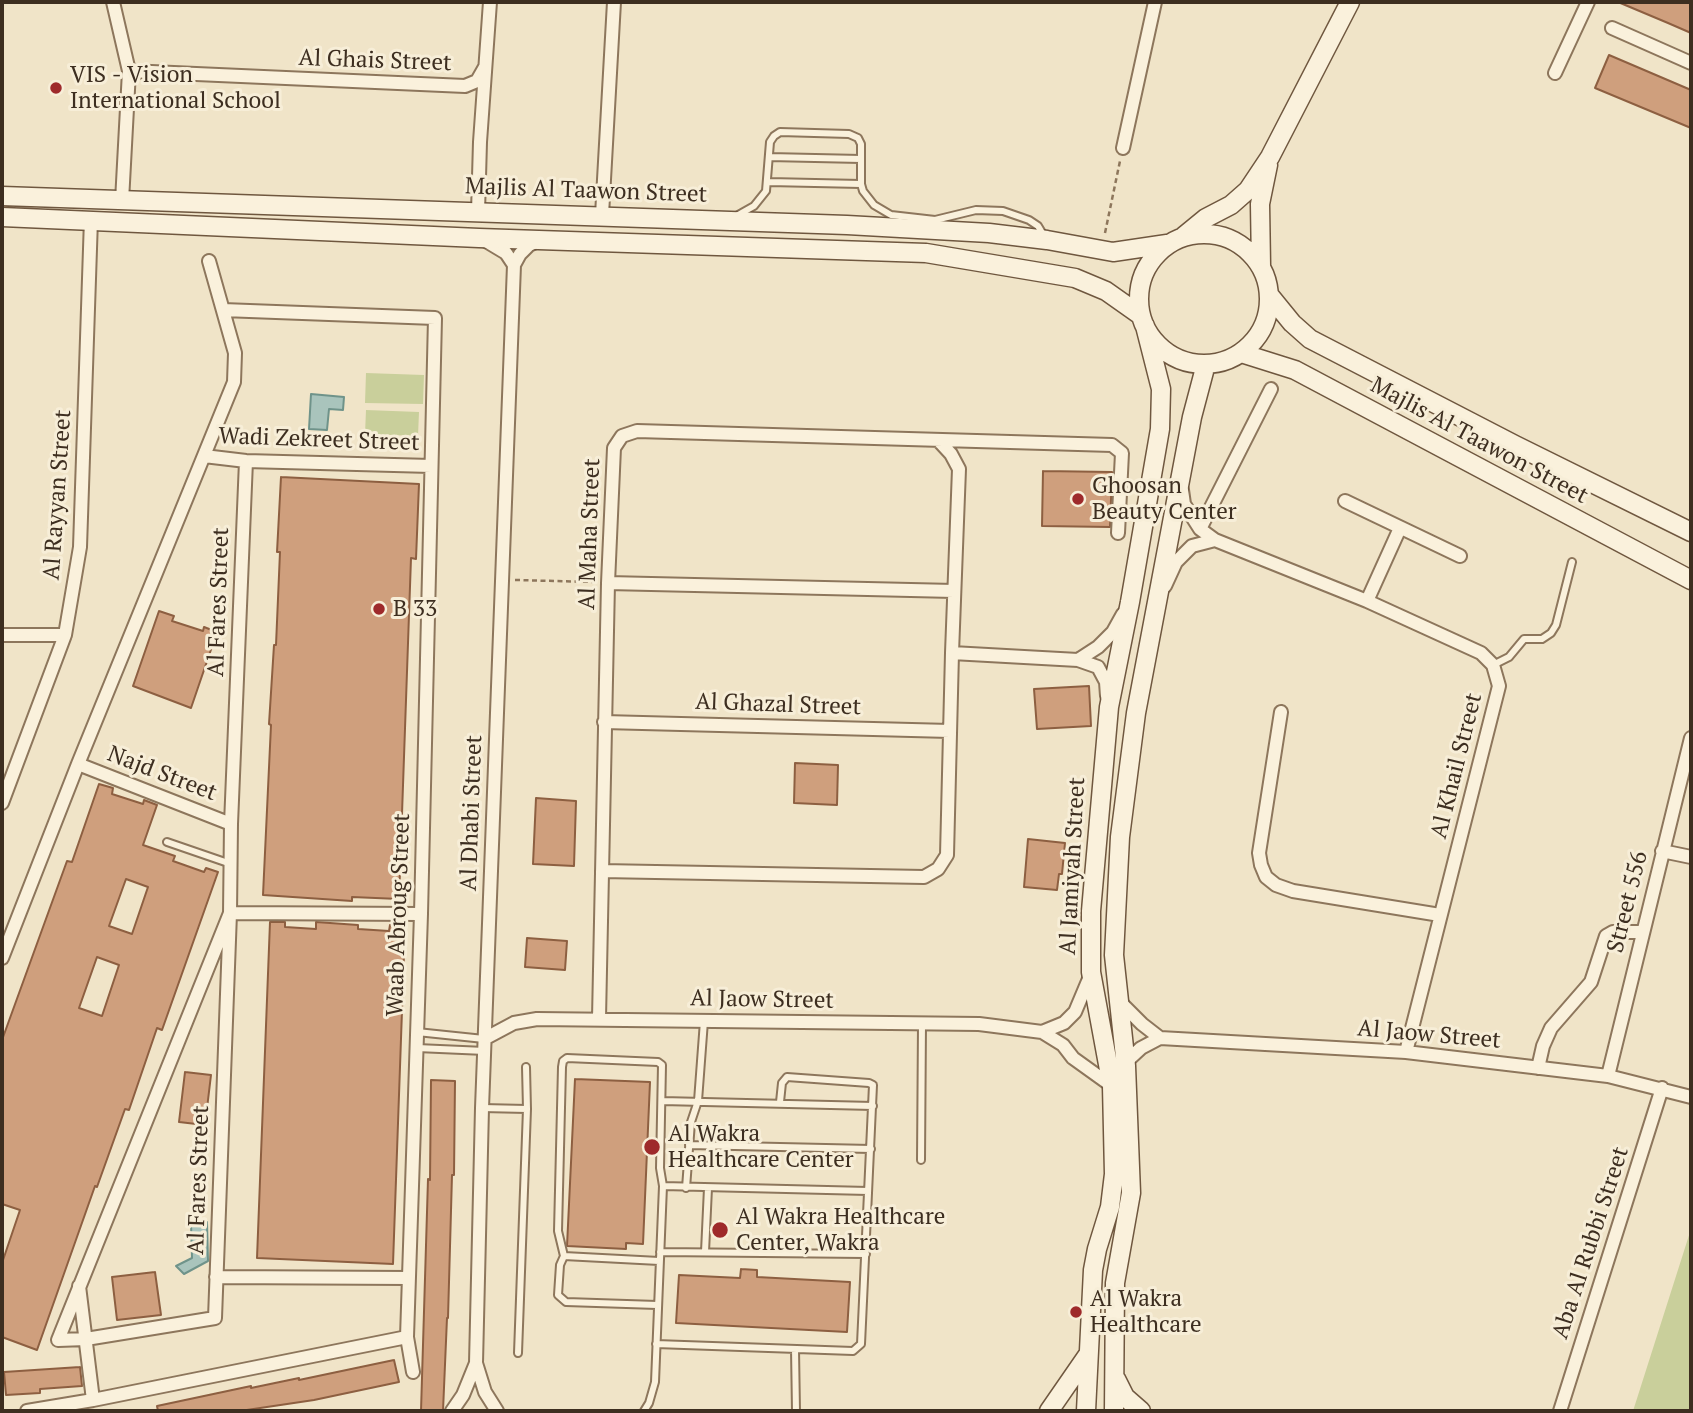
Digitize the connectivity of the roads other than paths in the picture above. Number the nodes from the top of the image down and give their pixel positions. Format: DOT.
graph roads {
  1 [pos="113,2"];
  2 [pos="490,2"];
  3 [pos="614,2"];
  4 [pos="1155,2"];
  5 [pos="1350,2"];
  6 [pos="1588,2"];
  7 [pos="1612,28"];
  8 [pos="1691,63"];
  9 [pos="485,68"];
  10 [pos="129,71"];
  11 [pos="1555,73"];
  12 [pos="1122,148"];
  13 [pos="769,157"];
  14 [pos="1270,157"];
  15 [pos="861,159"];
  16 [pos="769,181"];
  17 [pos="861,184"];
  18 [pos="2,196"];
  19 [pos="122,201"];
  20 [pos="478,212"];
  21 [pos="602,215"];
  22 [pos="2,217"];
  23 [pos="91,219"];
  24 [pos="727,220"];
  25 [pos="1184,236"];
  26 [pos="479,238"];
  27 [pos="540,240"];
  28 [pos="1047,240"];
  29 [pos="1167,244"];
  30 [pos="209,261"];
  31 [pos="514,265"];
  32 [pos="1261,266"];
  33 [pos="1270,296"];
  34 [pos="223,310"];
  35 [pos="1143,320"];
  36 [pos="1241,353"];
  37 [pos="1206,364"];
  38 [pos="1271,389"];
  39 [pos="939,441"];
  40 [pos="204,456"];
  41 [pos="246,461"];
  42 [pos="431,466"];
  43 [pos="1180,476"];
  44 [pos="1345,501"];
  45 [pos="1400,528"];
  46 [pos="1200,529"];
  47 [pos="1691,532"];
  48 [pos="1118,533"];
  49 [pos="1215,540"];
  50 [pos="1460,556"];
  51 [pos="1572,562"];
  52 [pos="1683,576"];
  53 [pos="608,583"];
  54 [pos="1691,589"];
  55 [pos="954,591"];
  56 [pos="1367,601"];
  57 [pos="1130,602"];
  58 [pos="1154,610"];
  59 [pos="2,635"];
  60 [pos="65,635"];
  61 [pos="952,653"];
  62 [pos="1078,660"];
  63 [pos="1493,665"];
  64 [pos="1109,707"];
  65 [pos="1281,712"];
  66 [pos="604,722"];
  67 [pos="950,731"];
  68 [pos="1691,738"];
  69 [pos="78,764"];
  70 [pos="2,803"];
  71 [pos="231,824"];
  72 [pos="167,842"];
  73 [pos="1662,851"];
  74 [pos="1691,857"];
  75 [pos="231,864"];
  76 [pos="602,871"];
  77 [pos="230,913"];
  78 [pos="421,914"];
  79 [pos="1440,915"];
  80 [pos="1642,932"];
  81 [pos="2,958"];
  82 [pos="1091,972"];
  83 [pos="1118,1000"];
  84 [pos="599,1018"];
  85 [pos="704,1020"];
  86 [pos="922,1024"];
  87 [pos="417,1031"];
  88 [pos="1042,1032"];
  89 [pos="1160,1038"];
  90 [pos="484,1045"];
  91 [pos="416,1048"];
  92 [pos="1406,1052"];
  93 [pos="1126,1066"];
  94 [pos="526,1067"];
  95 [pos="1538,1068"];
  96 [pos="1608,1076"];
  97 [pos="1112,1086"];
  98 [pos="1662,1088"];
  99 [pos="1691,1097"];
  100 [pos="662,1101"];
  101 [pos="698,1101"];
  102 [pos="780,1102"];
  103 [pos="873,1107"];
  104 [pos="482,1108"];
  105 [pos="527,1109"];
  106 [pos="689,1145"];
  107 [pos="871,1149"];
  108 [pos="921,1160"];
  109 [pos="663,1186"];
  110 [pos="686,1188"];
  111 [pos="708,1188"];
  112 [pos="867,1191"];
  113 [pos="660,1252"];
  114 [pos="705,1252"];
  115 [pos="866,1254"];
  116 [pos="564,1256"];
  117 [pos="659,1261"];
  118 [pos="216,1278"];
  119 [pos="409,1278"];
  120 [pos="79,1284"];
  121 [pos="657,1305"];
  122 [pos="407,1337"];
  123 [pos="86,1339"];
  124 [pos="656,1344"];
  125 [pos="795,1349"];
  126 [pos="518,1353"];
  127 [pos="1089,1353"];
  128 [pos="476,1363"];
  129 [pos="413,1372"];
  130 [pos="1116,1378"];
  131 [pos="93,1400"];
  132 [pos="27,1411"];
  133 [pos="452,1411"];
  134 [pos="497,1411"];
  135 [pos="643,1411"];
  136 [pos="796,1411"];
  137 [pos="1049,1411"];
  138 [pos="1086,1411"];
  139 [pos="1114,1411"];
  140 [pos="1141,1411"];
  141 [pos="1560,1411"];
  1 -- 10 [label="street"];
  2 -- 9 [label="street"];
  3 -- 21 [label="street"];
  4 -- 12 [label="street"];
  5 -- 14 [label="main road"];
  6 -- 11 [label="street"];
  7 -- 8 [label="street"];
  9 -- 10 [label="street, Al Ghais Street"];
  9 -- 20 [label="street"];
  10 -- 19 [label="street"];
  13 -- 15 [label="lane"];
  13 -- 15 [label="lane"];
  13 -- 16 [label="lane"];
  14 -- 25 [label="main road"];
  14 -- 32 [label="main road"];
  15 -- 17 [label="lane"];
  16 -- 17 [label="lane"];
  16 -- 24 [label="lane"];
  17 -- 28 [label="lane"];
  18 -- 19 [label="main road, Majlis Al Taawon Street"];
  19 -- 20 [label="main road, Majlis Al Taawon Street"];
  20 -- 21 [label="main road, Majlis Al Taawon Street"];
  21 -- 24 [label="main road, Majlis Al Taawon Street"];
  22 -- 23 [label="main road"];
  23 -- 26 [label="main road"];
  23 -- 60 [label="street, Al Rayyan Street"];
  24 -- 28 [label="main road, Majlis Al Taawon Street"];
  25 -- 29 [label="main road"];
  25 -- 32 [label="main road"];
  26 -- 27 [label="main road"];
  26 -- 31 [label="street"];
  27 -- 31 [label="street"];
  27 -- 35 [label="main road"];
  28 -- 29 [label="main road, Majlis Al Taawon Street"];
  29 -- 35 [label="main road"];
  30 -- 34 [label="street"];
  31 -- 90 [label="street, Al Dhabi Street"];
  32 -- 33 [label="main road"];
  33 -- 36 [label="main road"];
  33 -- 47 [label="main road, Majlis Al Taawon Street"];
  34 -- 40 [label="street"];
  34 -- 42 [label="street, Waab Abroug Street"];
  35 -- 37 [label="main road"];
  35 -- 57 [label="main road, Al Jamiyah Street"];
  36 -- 37 [label="main road"];
  36 -- 52 [label="main road, Majlis Al Taawon Street"];
  37 -- 43 [label="main road, Al Jamiyah Street"];
  38 -- 46 [label="street"];
  39 -- 48 [label="street, Al Maha Street"];
  39 -- 53 [label="street, Al Maha Street"];
  39 -- 55 [label="street"];
  40 -- 41 [label="street, Wadi Zekreet Street"];
  40 -- 69 [label="street"];
  41 -- 42 [label="street, Wadi Zekreet Street"];
  41 -- 71 [label="street, Al Fares Street"];
  42 -- 78 [label="street, Waab Abroug Street"];
  43 -- 46 [label="street, Al Khail Street"];
  43 -- 58 [label="main road, Al Jamiyah Street"];
  44 -- 45 [label="street"];
  45 -- 50 [label="street"];
  45 -- 56 [label="street"];
  46 -- 49 [label="street, Al Khail Street"];
  49 -- 56 [label="street, Al Khail Street"];
  49 -- 58 [label="street"];
  51 -- 63 [label="lane"];
  52 -- 54 [label="street"];
  53 -- 55 [label="street"];
  53 -- 66 [label="street, Al Maha Street"];
  55 -- 61 [label="street"];
  56 -- 63 [label="street, Al Khail Street"];
  57 -- 62 [label="street"];
  57 -- 64 [label="main road, Al Jamiyah Street"];
  58 -- 83 [label="main road, Al Jamiyah Street"];
  59 -- 60 [label="street"];
  60 -- 70 [label="street, Al Rayyan Street"];
  61 -- 62 [label="street"];
  61 -- 67 [label="street"];
  62 -- 64 [label="street"];
  63 -- 79 [label="street, Al Khail Street"];
  64 -- 82 [label="main road, Al Jamiyah Street"];
  65 -- 79 [label="street"];
  66 -- 67 [label="street, Al Ghazal Street"];
  66 -- 76 [label="street, Al Maha Street"];
  67 -- 76 [label="street"];
  68 -- 73 [label="street, Street 556"];
  69 -- 71 [label="street, Najd Street"];
  69 -- 81 [label="street"];
  71 -- 75 [label="street, Al Fares Street"];
  72 -- 75 [label="lane"];
  73 -- 74 [label="street"];
  73 -- 80 [label="street, Street 556"];
  75 -- 77 [label="street, Al Fares Street"];
  76 -- 84 [label="street, Al Maha Street"];
  77 -- 78 [label="street"];
  77 -- 118 [label="street, Al Fares Street"];
  77 -- 120 [label="street, Al Fares Street"];
  78 -- 87 [label="street, Waab Abroug Street"];
  79 -- 92 [label="street, Al Khail Street"];
  80 -- 95 [label="street"];
  80 -- 96 [label="street, Street 556"];
  82 -- 88 [label="street"];
  82 -- 97 [label="main road, Al Jamiyah Street"];
  83 -- 89 [label="street"];
  83 -- 93 [label="main road, Al Jamiyah Street"];
  84 -- 85 [label="street, Al Jaow Street"];
  84 -- 90 [label="street, Al Jaow Street"];
  85 -- 86 [label="street, Al Jaow Street"];
  85 -- 101 [label="lane"];
  86 -- 88 [label="street, Al Jaow Street"];
  86 -- 108 [label="lane"];
  87 -- 90 [label="lane"];
  87 -- 91 [label="street, Waab Abroug Street"];
  88 -- 97 [label="street"];
  89 -- 92 [label="street, Al Jaow Street"];
  89 -- 93 [label="street"];
  90 -- 91 [label="lane"];
  90 -- 104 [label="street, Al Dhabi Street"];
  91 -- 119 [label="street, Waab Abroug Street"];
  92 -- 95 [label="street, Al Jaow Street"];
  93 -- 130 [label="main road, Al Jamiyah Street"];
  94 -- 105 [label="lane"];
  95 -- 96 [label="street, Al Jaow Street"];
  96 -- 98 [label="street, Al Jaow Street"];
  97 -- 127 [label="main road, Al Jamiyah Street"];
  98 -- 99 [label="street, Al Jaow Street"];
  98 -- 141 [label="street, Aba Al Rubbi Street"];
  100 -- 101 [label="lane"];
  100 -- 109 [label="lane"];
  100 -- 116 [label="lane"];
  101 -- 102 [label="lane"];
  101 -- 106 [label="lane"];
  102 -- 103 [label="lane"];
  102 -- 103 [label="lane"];
  103 -- 107 [label="lane"];
  104 -- 105 [label="lane"];
  104 -- 128 [label="street, Al Dhabi Street"];
  105 -- 126 [label="lane"];
  106 -- 107 [label="lane"];
  106 -- 110 [label="lane"];
  107 -- 112 [label="lane"];
  109 -- 110 [label="lane"];
  109 -- 113 [label="lane"];
  110 -- 111 [label="lane"];
  111 -- 112 [label="lane"];
  111 -- 114 [label="lane"];
  112 -- 115 [label="lane"];
  113 -- 114 [label="lane"];
  113 -- 117 [label="lane"];
  114 -- 115 [label="lane"];
  115 -- 125 [label="lane"];
  116 -- 117 [label="lane"];
  116 -- 121 [label="lane"];
  117 -- 121 [label="lane"];
  118 -- 119 [label="street"];
  118 -- 123 [label="street, Al Fares Street"];
  119 -- 122 [label="street, Waab Abroug Street"];
  120 -- 123 [label="street, Al Fares Street"];
  120 -- 123 [label="street, Al Fares Street"];
  121 -- 124 [label="lane"];
  122 -- 129 [label="street, Waab Abroug Street"];
  122 -- 131 [label="street"];
  123 -- 131 [label="street, Al Fares Street"];
  124 -- 125 [label="lane"];
  124 -- 135 [label="lane"];
  125 -- 136 [label="lane"];
  127 -- 137 [label="main road"];
  127 -- 138 [label="main road, Al Jamiyah Street"];
  128 -- 133 [label="street, Al Dhabi Street"];
  128 -- 134 [label="street, Al Dhabi Street"];
  130 -- 139 [label="main road, Al Jamiyah Street"];
  130 -- 140 [label="main road"];
  131 -- 132 [label="street"];
}
